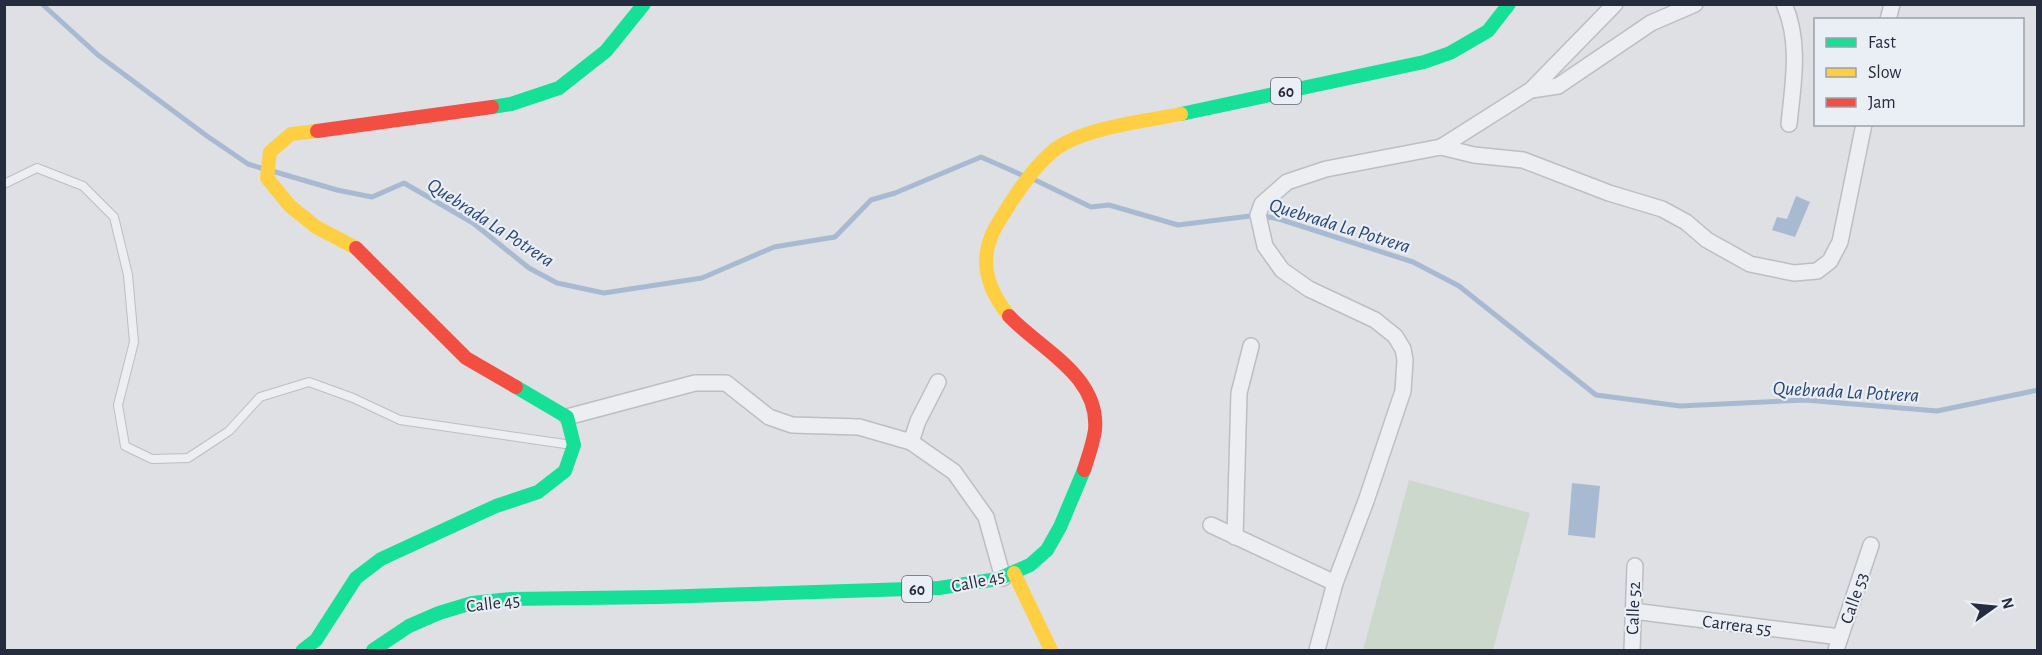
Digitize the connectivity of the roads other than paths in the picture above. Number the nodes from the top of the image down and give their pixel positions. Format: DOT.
graph roads {
  1 [pos="644,4"];
  2 [pos="1509,4"];
  3 [pos="1615,4"];
  4 [pos="1695,4"];
  5 [pos="1784,4"];
  6 [pos="1532,90"];
  7 [pos="1789,124"];
  8 [pos="1864,126"];
  9 [pos="1441,147"];
  10 [pos="4,184"];
  11 [pos="1251,346"];
  12 [pos="938,382"];
  13 [pos="567,417"];
  14 [pos="911,442"];
  15 [pos="574,445"];
  16 [pos="1211,525"];
  17 [pos="1235,537"];
  18 [pos="1872,545"];
  19 [pos="1635,566"];
  20 [pos="1009,575"];
  21 [pos="1335,583"];
  22 [pos="1633,611"];
  23 [pos="1838,644"];
  24 [pos="303,651"];
  25 [pos="372,651"];
  26 [pos="1051,651"];
  27 [pos="1317,651"];
  28 [pos="1632,651"];
  1 -- 13 [label="main road"];
  2 -- 20 [label="main road, Calle 45 / 60"];
  3 -- 6 [label="street"];
  4 -- 6 [label="street"];
  5 -- 7 [label="street"];
  6 -- 9 [label="street"];
  8 -- 9 [label="street"];
  9 -- 21 [label="street"];
  10 -- 15 [label="lane"];
  11 -- 17 [label="street"];
  12 -- 14 [label="street"];
  13 -- 14 [label="street"];
  13 -- 15 [label="main road"];
  14 -- 20 [label="street"];
  15 -- 24 [label="main road"];
  16 -- 17 [label="street"];
  17 -- 21 [label="street"];
  18 -- 23 [label="street, Calle 53"];
  19 -- 22 [label="street, Calle 52"];
  20 -- 25 [label="main road, Calle 45 / 60"];
  20 -- 26 [label="main road"];
  21 -- 27 [label="street"];
  22 -- 23 [label="street, Carrera 55"];
  22 -- 28 [label="street, Calle 52"];
}
